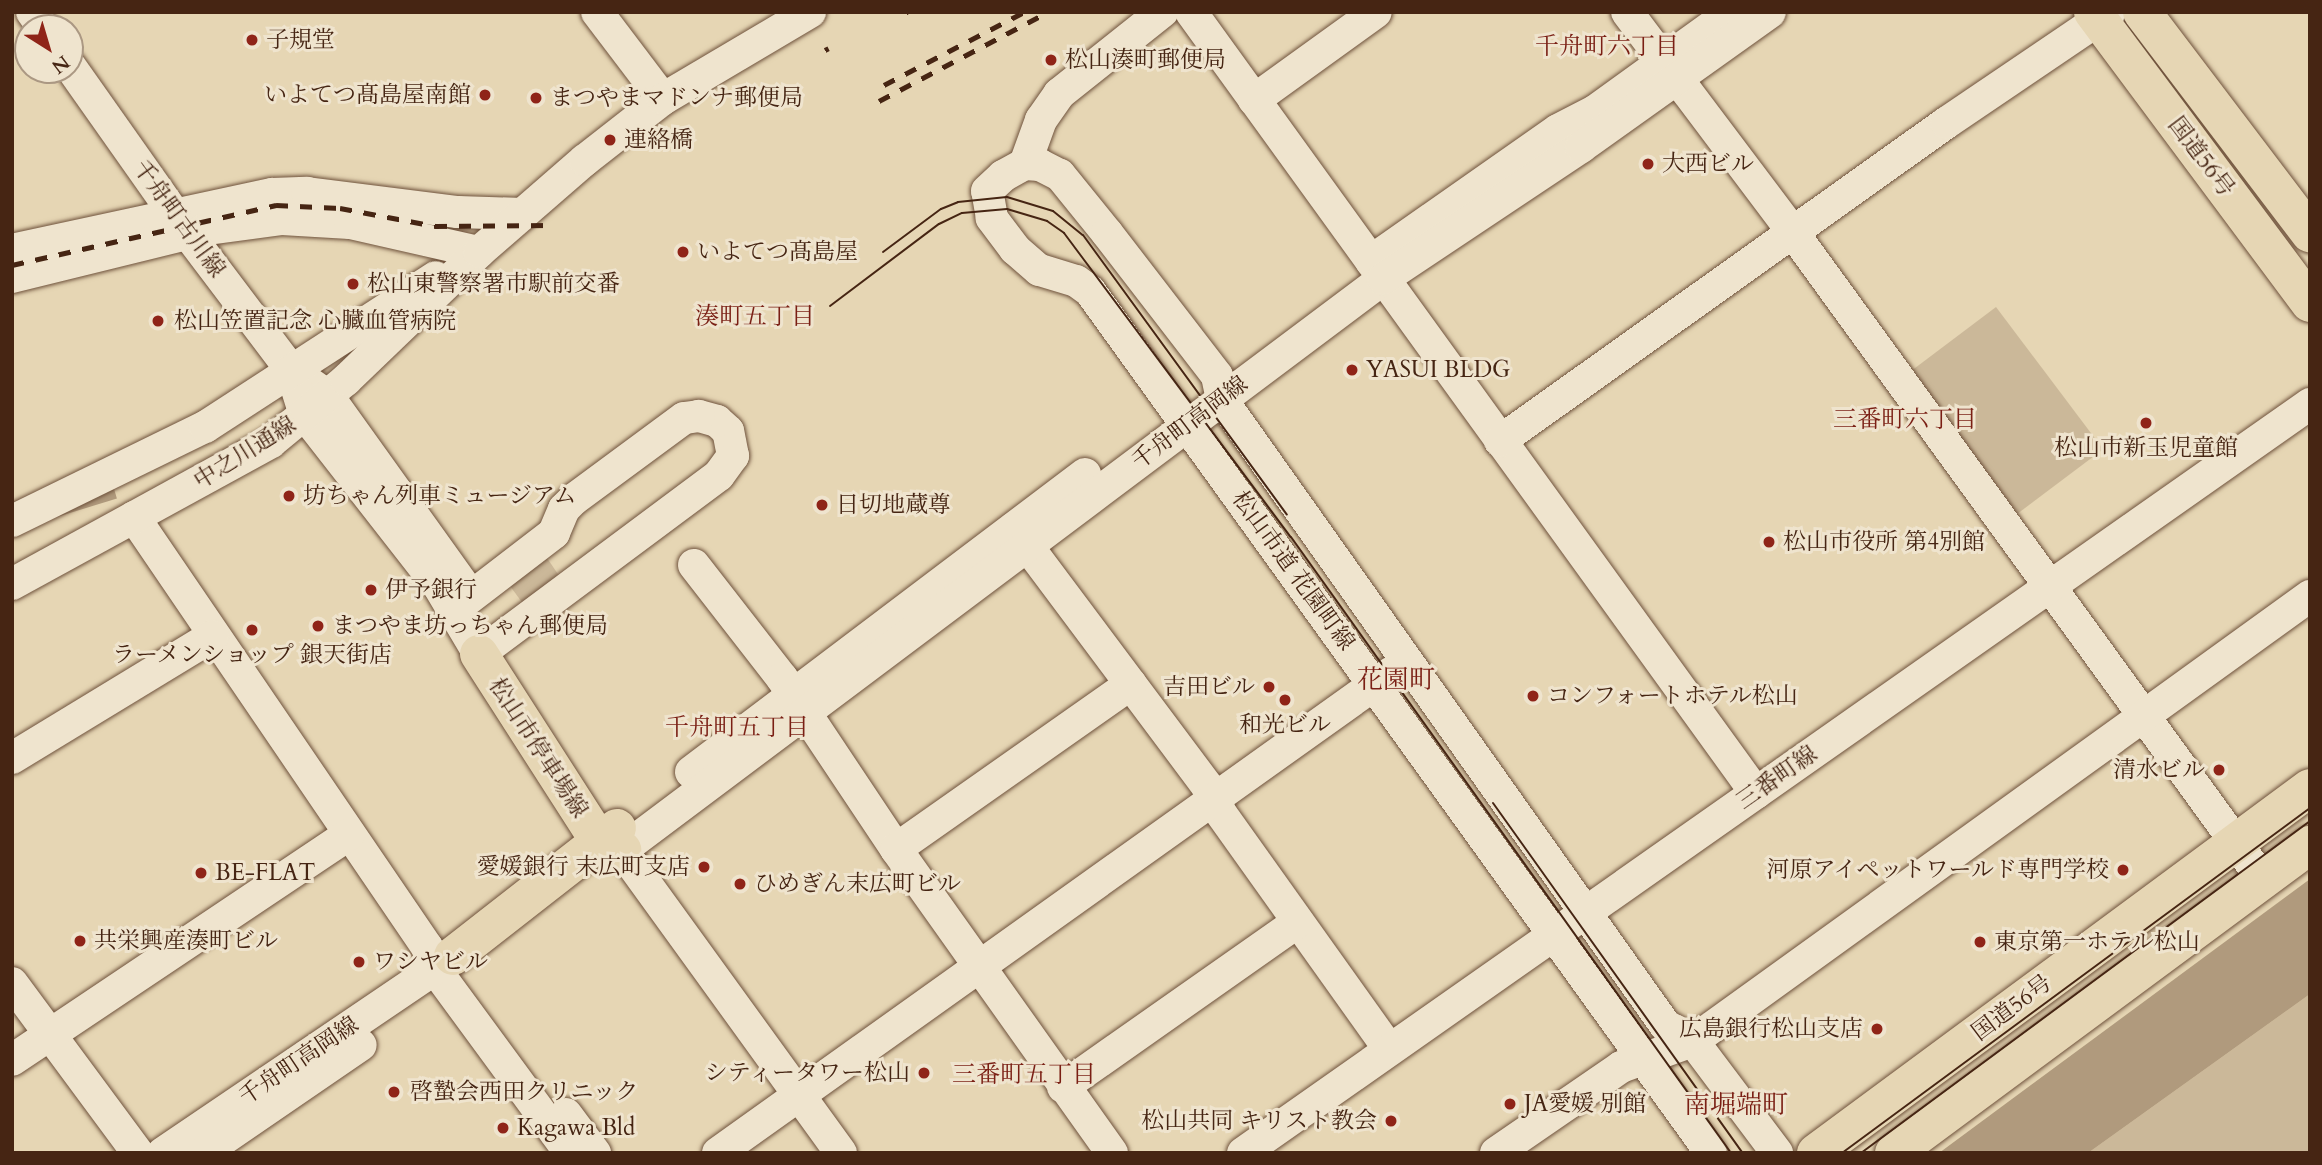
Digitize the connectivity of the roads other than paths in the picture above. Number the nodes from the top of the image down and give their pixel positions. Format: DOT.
graph roads {
  1 [pos="16,12"];
  2 [pos="597,12"];
  3 [pos="810,12"];
  4 [pos="1162,12"];
  5 [pos="1191,12"];
  6 [pos="1377,12"];
  7 [pos="1627,12"];
  8 [pos="1732,12"];
  9 [pos="1770,12"];
  10 [pos="2143,12"];
  11 [pos="2100,14"];
  12 [pos="12,16"];
  13 [pos="1670,72"];
  14 [pos="83,84"];
  15 [pos="663,99"];
  16 [pos="1254,100"];
  17 [pos="1025,164"];
  18 [pos="523,214"];
  19 [pos="181,224"];
  20 [pos="2310,233"];
  21 [pos="1794,234"];
  22 [pos="12,250"];
  23 [pos="479,252"];
  24 [pos="1377,270"];
  25 [pos="12,277"];
  26 [pos="2310,303"];
  27 [pos="292,370"];
  28 [pos="1219,388"];
  29 [pos="2310,404"];
  30 [pos="317,405"];
  31 [pos="1182,416"];
  32 [pos="1500,441"];
  33 [pos="134,517"];
  34 [pos="12,521"];
  35 [pos="554,533"];
  36 [pos="1020,535"];
  37 [pos="607,559"];
  38 [pos="694,565"];
  39 [pos="12,584"];
  40 [pos="2050,587"];
  41 [pos="2310,596"];
  42 [pos="463,603"];
  43 [pos="213,636"];
  44 [pos="487,648"];
  45 [pos="1409,660"];
  46 [pos="1131,684"];
  47 [pos="1365,692"];
  48 [pos="799,704"];
  49 [pos="2143,715"];
  50 [pos="12,758"];
  51 [pos="2310,788"];
  52 [pos="1756,793"];
  53 [pos="1215,802"];
  54 [pos="349,834"];
  55 [pos="613,840"];
  56 [pos="2235,844"];
  57 [pos="2310,845"];
  58 [pos="896,849"];
  59 [pos="2263,880"];
  60 [pos="1598,906"];
  61 [pos="1298,922"];
  62 [pos="1545,942"];
  63 [pos="982,966"];
  64 [pos="450,971"];
  65 [pos="12,983"];
  66 [pos="51,1034"];
  67 [pos="1693,1041"];
  68 [pos="1389,1049"];
  69 [pos="12,1060"];
  70 [pos="1641,1060"];
  71 [pos="1063,1087"];
  72 [pos="800,1094"];
  73 [pos="574,1148"];
  74 [pos="138,1153"];
  75 [pos="163,1153"];
  76 [pos="203,1153"];
  77 [pos="718,1153"];
  78 [pos="841,1153"];
  79 [pos="1112,1153"];
  80 [pos="1243,1153"];
  81 [pos="1496,1153"];
  82 [pos="1711,1153"];
  83 [pos="1777,1153"];
  84 [pos="1816,1153"];
  85 [pos="1894,1153"];
  1 -- 12 [label="street"];
  2 -- 15 [label="street"];
  3 -- 15 [label="street, 中之川通線"];
  4 -- 17 [label="street"];
  5 -- 16 [label="street"];
  6 -- 16 [label="street"];
  7 -- 13 [label="street"];
  8 -- 13 [label="street, 千舟町高岡線"];
  9 -- 13 [label="street, 千舟町高岡線"];
  10 -- 20 [label="main road, 国道56号"];
  11 -- 21 [label="street"];
  11 -- 26 [label="main road, 国道56号"];
  13 -- 21 [label="street"];
  13 -- 24 [label="street, 千舟町高岡線"];
  14 -- 19 [label="street, 千舟町古川線"];
  15 -- 18 [label="street, 中之川通線"];
  16 -- 24 [label="street"];
  17 -- 28 [label="street, 松山市道 花園町線"];
  17 -- 31 [label="street, 松山市道 花園町線"];
  18 -- 19 [label="street"];
  18 -- 23 [label="street, 中之川通線"];
  19 -- 22 [label="street"];
  19 -- 23 [label="street"];
  19 -- 25 [label="street"];
  19 -- 27 [label="street, 千舟町古川線"];
  21 -- 32 [label="street"];
  21 -- 40 [label="street"];
  23 -- 27 [label="street, 中之川通線"];
  23 -- 30 [label="street, 中之川通線"];
  24 -- 28 [label="street, 千舟町高岡線"];
  24 -- 32 [label="street"];
  27 -- 30 [label="street, 千舟町古川線"];
  27 -- 34 [label="street, 中之川通線"];
  28 -- 31 [label="street, 千舟町高岡線"];
  28 -- 45 [label="street, 松山市道 花園町線"];
  29 -- 40 [label="street, 三番町線"];
  30 -- 33 [label="street, 中之川通線"];
  30 -- 42 [label="street, 千舟町古川線"];
  31 -- 36 [label="street, 千舟町高岡線"];
  31 -- 47 [label="street, 松山市道 花園町線"];
  32 -- 52 [label="street"];
  33 -- 39 [label="street, 中之川通線"];
  33 -- 43 [label="street"];
  35 -- 37 [label="street"];
  35 -- 37 [label="street"];
  35 -- 42 [label="street"];
  36 -- 46 [label="street"];
  36 -- 48 [label="street, 千舟町高岡線"];
  37 -- 44 [label="street"];
  38 -- 48 [label="street"];
  40 -- 49 [label="street"];
  40 -- 52 [label="street, 三番町線"];
  41 -- 49 [label="street"];
  42 -- 44 [label="street"];
  43 -- 50 [label="street"];
  43 -- 54 [label="street"];
  44 -- 55 [label="main road, 松山市停車場線"];
  45 -- 47 [label="street"];
  45 -- 60 [label="street, 松山市道 花園町線"];
  46 -- 53 [label="street"];
  46 -- 58 [label="street"];
  47 -- 53 [label="street"];
  47 -- 62 [label="street, 松山市道 花園町線"];
  48 -- 55 [label="street, 千舟町高岡線"];
  48 -- 58 [label="street"];
  49 -- 56 [label="street"];
  49 -- 67 [label="street"];
  51 -- 56 [label="main road, 国道56号"];
  52 -- 60 [label="street, 三番町線"];
  53 -- 61 [label="street"];
  53 -- 63 [label="street"];
  54 -- 64 [label="street"];
  54 -- 66 [label="street"];
  55 -- 64 [label="main road, 松山市停車場線"];
  55 -- 72 [label="street"];
  56 -- 59 [label="street"];
  56 -- 84 [label="main road, 国道56号"];
  57 -- 59 [label="main road, 国道56号"];
  58 -- 63 [label="street"];
  59 -- 85 [label="main road, 国道56号"];
  60 -- 62 [label="street, 三番町線"];
  60 -- 67 [label="street, 松山市道 花園町線"];
  61 -- 68 [label="street"];
  61 -- 71 [label="street"];
  62 -- 68 [label="street, 三番町線"];
  62 -- 70 [label="street, 松山市道 花園町線"];
  63 -- 71 [label="street"];
  63 -- 72 [label="street"];
  64 -- 73 [label="street"];
  64 -- 75 [label="street, 千舟町高岡線"];
  64 -- 76 [label="street, 千舟町高岡線"];
  65 -- 66 [label="street"];
  66 -- 69 [label="street"];
  66 -- 74 [label="street"];
  67 -- 70 [label="street"];
  67 -- 83 [label="street, 松山市道 花園町線"];
  68 -- 80 [label="street, 三番町線"];
  70 -- 81 [label="street"];
  70 -- 82 [label="street, 松山市道 花園町線"];
  71 -- 79 [label="street"];
  72 -- 77 [label="street"];
  72 -- 78 [label="street"];
}
